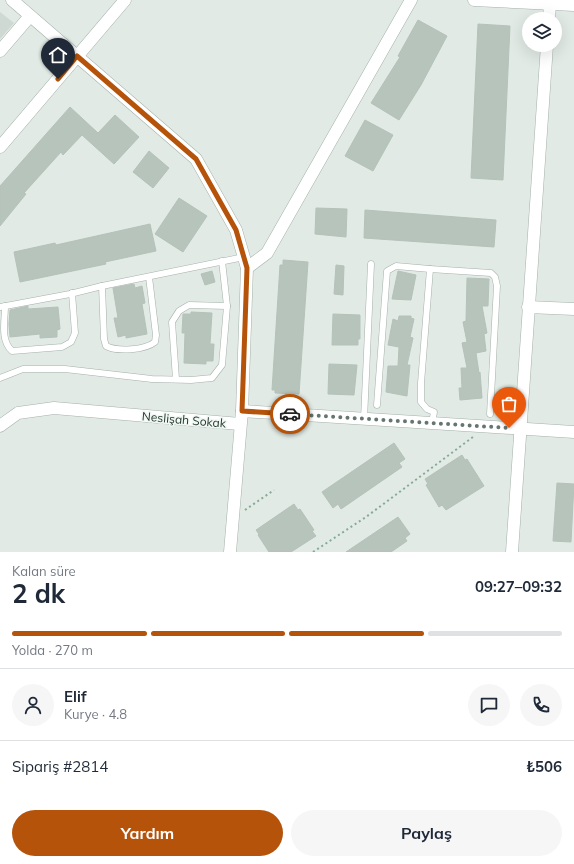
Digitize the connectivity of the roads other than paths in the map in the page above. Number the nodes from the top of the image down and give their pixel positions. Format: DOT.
graph roads {
  1 [pos="12,0"];
  2 [pos="125,0"];
  3 [pos="410,0"];
  4 [pos="474,0"];
  5 [pos="550,4"];
  6 [pos="574,5"];
  7 [pos="549,12"];
  8 [pos="30,16"];
  9 [pos="0,51"];
  10 [pos="546,52"];
  11 [pos="77,56"];
  12 [pos="0,147"];
  13 [pos="222,261"];
  14 [pos="246,262"];
  15 [pos="371,264"];
  16 [pos="430,269"];
  17 [pos="149,277"];
  18 [pos="102,286"];
  19 [pos="72,293"];
  20 [pos="2,306"];
  21 [pos="227,306"];
  22 [pos="528,306"];
  23 [pos="574,309"];
  24 [pos="0,378"];
  25 [pos="176,380"];
  26 [pos="377,406"];
  27 [pos="242,411"];
  28 [pos="490,414"];
  29 [pos="364,419"];
  30 [pos="432,423"];
  31 [pos="240,424"];
  32 [pos="0,426"];
  33 [pos="520,429"];
  34 [pos="574,432"];
  35 [pos="230,552"];
  36 [pos="512,552"];
  1 -- 8 [label="street"];
  2 -- 11 [label="street"];
  3 -- 14 [label="street"];
  4 -- 5 [label="street"];
  5 -- 6 [label="street"];
  5 -- 7 [label="street"];
  8 -- 9 [label="street"];
  8 -- 11 [label="street"];
  10 -- 22 [label="street"];
  11 -- 12 [label="street"];
  11 -- 14 [label="street"];
  13 -- 14 [label="lane"];
  13 -- 17 [label="lane"];
  13 -- 21 [label="lane"];
  14 -- 27 [label="street"];
  15 -- 29 [label="lane"];
  16 -- 26 [label="lane"];
  16 -- 28 [label="lane"];
  16 -- 30 [label="lane"];
  17 -- 18 [label="lane"];
  17 -- 18 [label="lane"];
  18 -- 19 [label="lane"];
  19 -- 20 [label="lane"];
  19 -- 20 [label="lane"];
  21 -- 25 [label="lane"];
  21 -- 25 [label="lane"];
  22 -- 23 [label="street"];
  22 -- 33 [label="street"];
  24 -- 25 [label="lane"];
  27 -- 29 [label="street, Neslişah Sokak"];
  27 -- 31 [label="street, Neslişah Sokak"];
  29 -- 30 [label="street, Neslişah Sokak"];
  30 -- 33 [label="street, Neslişah Sokak"];
  31 -- 32 [label="street, Neslişah Sokak"];
  31 -- 35 [label="street"];
  33 -- 34 [label="street, Neslişah Sokak"];
  33 -- 36 [label="street"];
}
